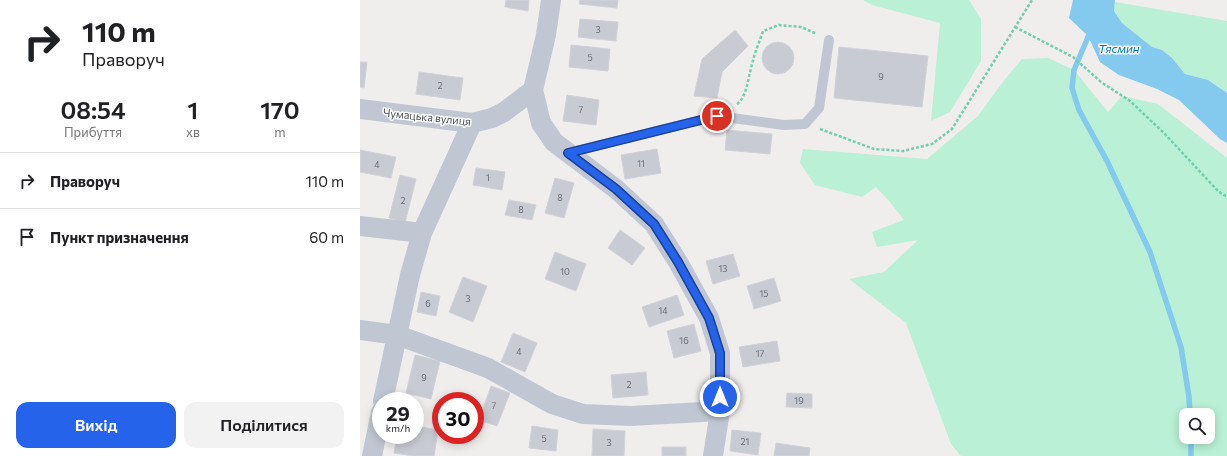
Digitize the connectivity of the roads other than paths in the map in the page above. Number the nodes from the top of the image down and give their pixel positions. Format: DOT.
graph roads {
  1 [pos="551,0"];
  2 [pos="829,40"];
  3 [pos="533,90"];
  4 [pos="360,109"];
  5 [pos="504,112"];
  6 [pos="472,123"];
  7 [pos="541,123"];
  8 [pos="568,153"];
  9 [pos="360,226"];
  10 [pos="422,233"];
  11 [pos="360,330"];
  12 [pos="397,335"];
  13 [pos="385,392"];
  14 [pos="720,411"];
  15 [pos="374,444"];
  16 [pos="372,456"];
  17 [pos="713,456"];
  1 -- 3 [label="street"];
  2 -- 8 [label="lane"];
  3 -- 5 [label="street, Чумацька вулиця"];
  3 -- 7 [label="street"];
  4 -- 6 [label="street, Чумацька вулиця"];
  5 -- 6 [label="street, Чумацька вулиця"];
  5 -- 7 [label="street"];
  6 -- 10 [label="street"];
  7 -- 8 [label="street"];
  8 -- 14 [label="street"];
  9 -- 10 [label="street"];
  10 -- 12 [label="street"];
  11 -- 12 [label="street"];
  12 -- 13 [label="street"];
  12 -- 14 [label="street"];
  14 -- 17 [label="street"];
  15 -- 16 [label="street"];
}
